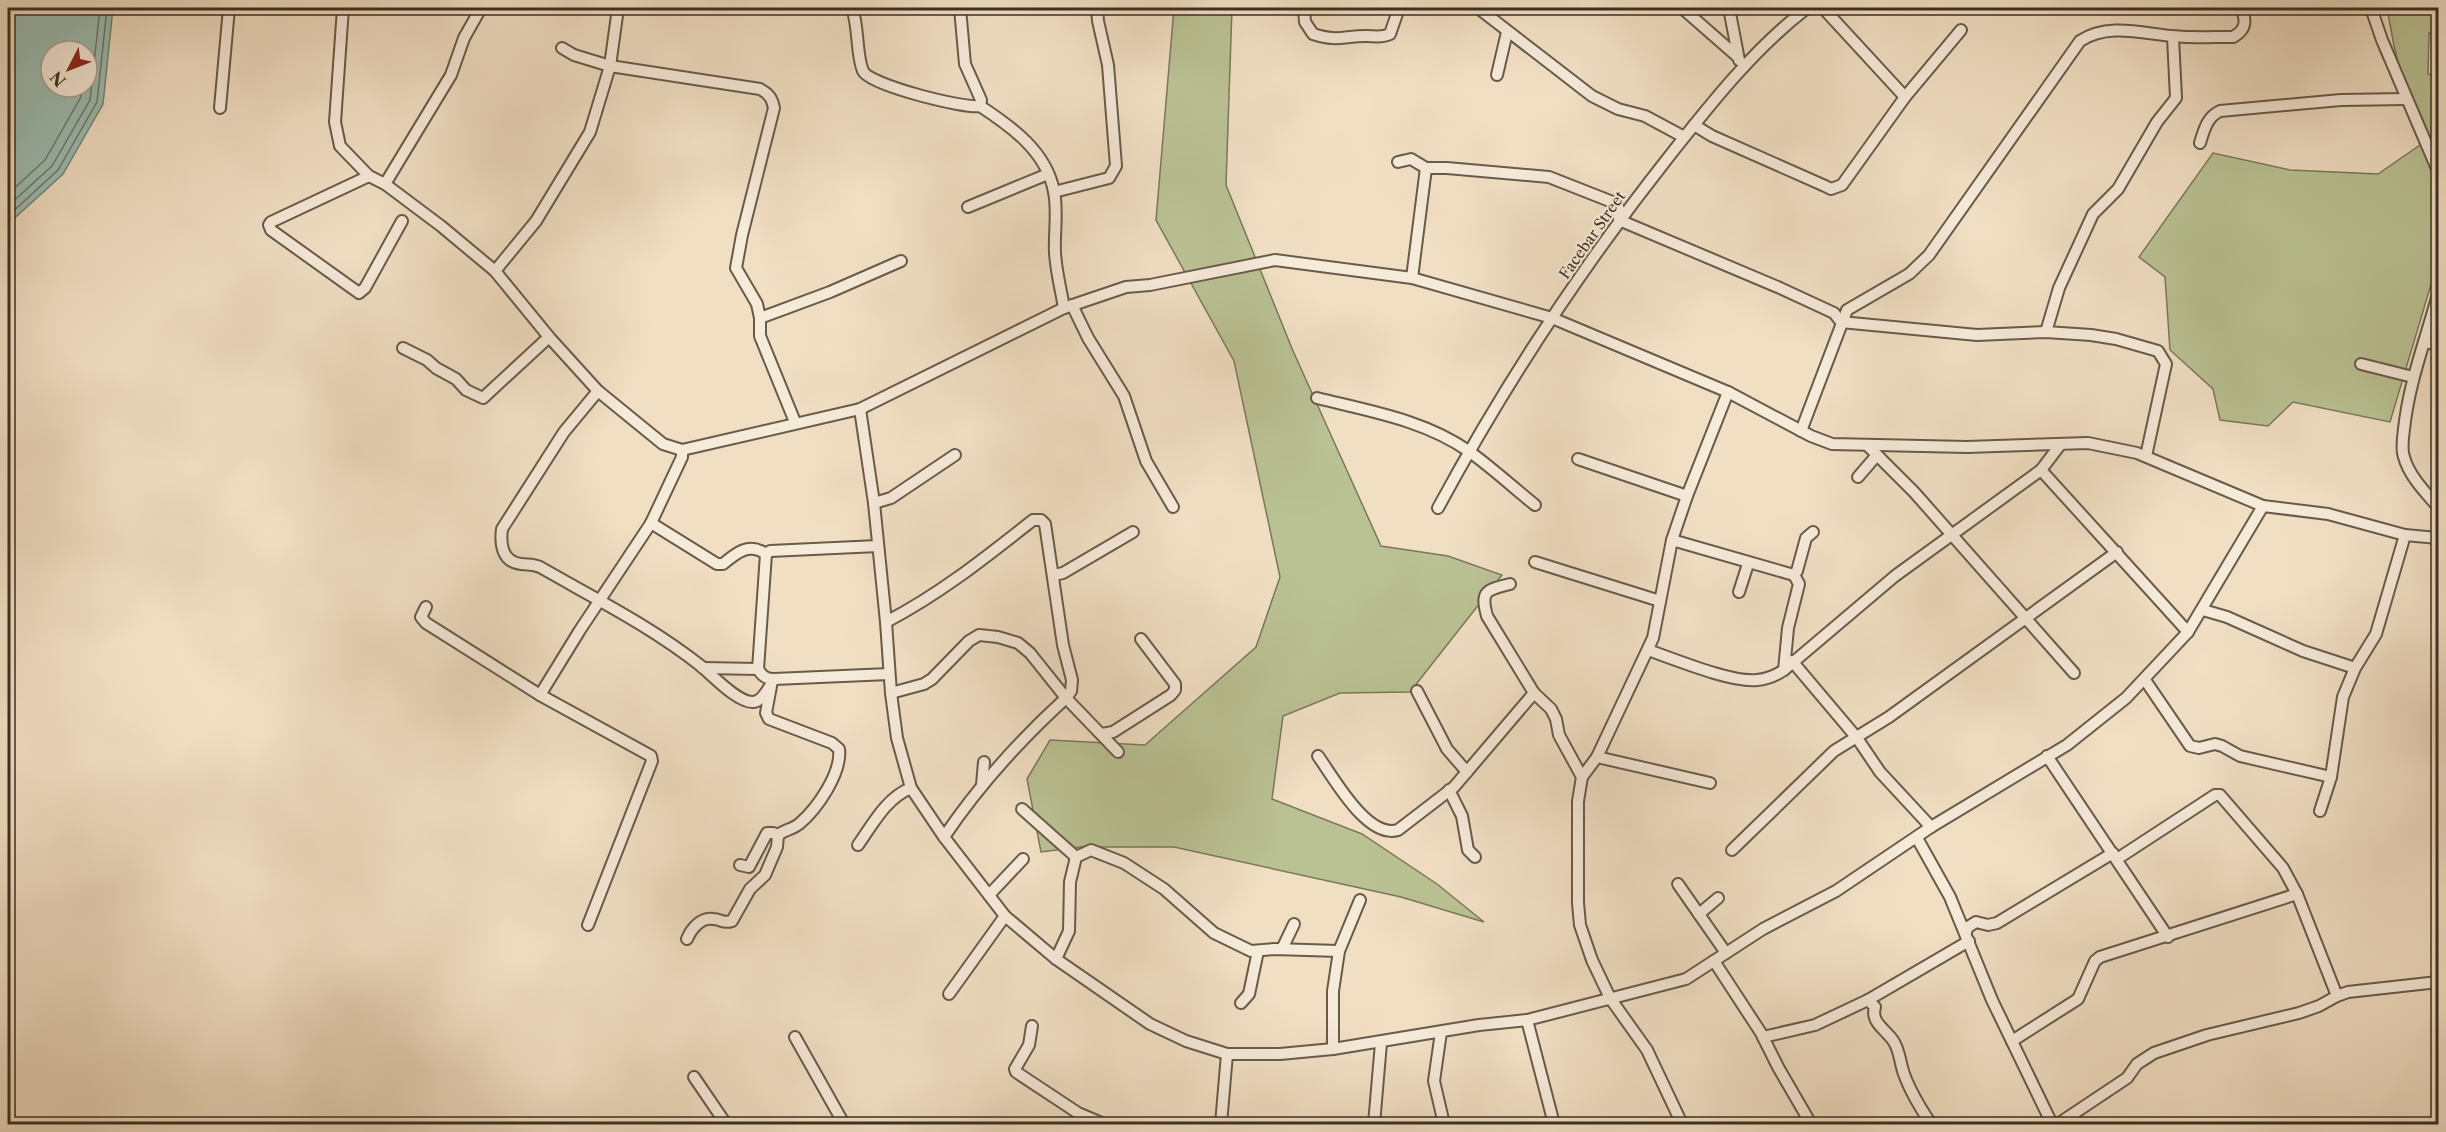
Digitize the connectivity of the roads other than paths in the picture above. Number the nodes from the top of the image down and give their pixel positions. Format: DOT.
graph roads {
  1 [pos="229,8"];
  2 [pos="342,8"];
  3 [pos="481,8"];
  4 [pos="618,8"];
  5 [pos="852,8"];
  6 [pos="960,8"];
  7 [pos="1097,8"];
  8 [pos="1304,8"];
  9 [pos="1399,8"];
  10 [pos="1478,8"];
  11 [pos="1682,8"];
  12 [pos="1729,8"];
  13 [pos="1807,8"];
  14 [pos="1823,8"];
  15 [pos="2241,8"];
  16 [pos="2371,8"];
  17 [pos="1962,30"];
  18 [pos="1508,32"];
  19 [pos="2173,37"];
  20 [pos="562,48"];
  21 [pos="1738,57"];
  22 [pos="610,66"];
  23 [pos="1742,69"];
  24 [pos="1497,75"];
  25 [pos="1905,97"];
  26 [pos="2406,99"];
  27 [pos="980,106"];
  28 [pos="220,108"];
  29 [pos="1694,125"];
  30 [pos="1684,137"];
  31 [pos="2200,143"];
  32 [pos="1398,162"];
  33 [pos="1426,168"];
  34 [pos="2439,171"];
  35 [pos="1048,174"];
  36 [pos="369,176"];
  37 [pos="385,184"];
  38 [pos="1054,192"];
  39 [pos="968,207"];
  40 [pos="1619,220"];
  41 [pos="402,221"];
  42 [pos="901,261"];
  43 [pos="495,271"];
  44 [pos="1412,278"];
  45 [pos="2439,294"];
  46 [pos="1068,306"];
  47 [pos="760,318"];
  48 [pos="1551,318"];
  49 [pos="1841,322"];
  50 [pos="2046,332"];
  51 [pos="549,337"];
  52 [pos="2425,342"];
  53 [pos="2439,345"];
  54 [pos="403,348"];
  55 [pos="2361,364"];
  56 [pos="2413,377"];
  57 [pos="598,391"];
  58 [pos="1728,392"];
  59 [pos="1317,398"];
  60 [pos="860,409"];
  61 [pos="795,422"];
  62 [pos="1801,431"];
  63 [pos="1868,446"];
  64 [pos="2060,446"];
  65 [pos="682,450"];
  66 [pos="1468,451"];
  67 [pos="955,455"];
  68 [pos="1877,455"];
  69 [pos="2146,456"];
  70 [pos="1578,459"];
  71 [pos="2041,470"];
  72 [pos="1858,477"];
  73 [pos="1686,496"];
  74 [pos="874,503"];
  75 [pos="1535,505"];
  76 [pos="2263,506"];
  77 [pos="1173,507"];
  78 [pos="2439,507"];
  79 [pos="1438,508"];
  80 [pos="651,522"];
  81 [pos="1133,532"];
  82 [pos="1813,532"];
  83 [pos="1952,535"];
  84 [pos="2405,535"];
  85 [pos="2439,538"];
  86 [pos="1672,540"];
  87 [pos="878,546"];
  88 [pos="2117,552"];
  89 [pos="766,554"];
  90 [pos="1535,562"];
  91 [pos="1748,564"];
  92 [pos="1054,575"];
  93 [pos="1794,575"];
  94 [pos="1510,584"];
  95 [pos="1739,592"];
  96 [pos="600,602"];
  97 [pos="1660,602"];
  98 [pos="426,607"];
  99 [pos="2203,609"];
  100 [pos="2025,617"];
  101 [pos="886,622"];
  102 [pos="2188,632"];
  103 [pos="1141,639"];
  104 [pos="1648,650"];
  105 [pos="1792,661"];
  106 [pos="703,668"];
  107 [pos="2355,668"];
  108 [pos="758,669"];
  109 [pos="1784,670"];
  110 [pos="2074,673"];
  111 [pos="889,674"];
  112 [pos="2145,680"];
  113 [pos="772,682"];
  114 [pos="1417,691"];
  115 [pos="891,693"];
  116 [pos="1534,693"];
  117 [pos="540,695"];
  118 [pos="1066,698"];
  119 [pos="1102,734"];
  120 [pos="1857,738"];
  121 [pos="1118,752"];
  122 [pos="1318,756"];
  123 [pos="2047,756"];
  124 [pos="1597,757"];
  125 [pos="984,762"];
  126 [pos="1467,772"];
  127 [pos="1582,777"];
  128 [pos="2331,777"];
  129 [pos="1710,783"];
  130 [pos="982,785"];
  131 [pos="911,788"];
  132 [pos="1449,790"];
  133 [pos="1022,809"];
  134 [pos="2320,811"];
  135 [pos="1931,827"];
  136 [pos="778,835"];
  137 [pos="945,837"];
  138 [pos="1917,838"];
  139 [pos="858,845"];
  140 [pos="1732,850"];
  141 [pos="2115,856"];
  142 [pos="1076,857"];
  143 [pos="1475,857"];
  144 [pos="1023,859"];
  145 [pos="740,865"];
  146 [pos="1678,884"];
  147 [pos="2297,894"];
  148 [pos="989,895"];
  149 [pos="1718,898"];
  150 [pos="1360,900"];
  151 [pos="1699,914"];
  152 [pos="1005,916"];
  153 [pos="1294,924"];
  154 [pos="588,925"];
  155 [pos="1967,937"];
  156 [pos="2168,937"];
  157 [pos="687,939"];
  158 [pos="1282,949"];
  159 [pos="1258,951"];
  160 [pos="1339,951"];
  161 [pos="1726,953"];
  162 [pos="1056,959"];
  163 [pos="1714,962"];
  164 [pos="2439,982"];
  165 [pos="950,994"];
  166 [pos="2337,996"];
  167 [pos="1610,998"];
  168 [pos="1868,1000"];
  169 [pos="1241,1004"];
  170 [pos="1527,1020"];
  171 [pos="1032,1026"];
  172 [pos="1441,1032"];
  173 [pos="795,1037"];
  174 [pos="1763,1037"];
  175 [pos="2012,1041"];
  176 [pos="1381,1043"];
  177 [pos="1333,1049"];
  178 [pos="1227,1054"];
  179 [pos="694,1077"];
  180 [pos="726,1125"];
  181 [pos="844,1125"];
  182 [pos="1104,1125"];
  183 [pos="1221,1125"];
  184 [pos="1374,1125"];
  185 [pos="1443,1125"];
  186 [pos="1554,1125"];
  187 [pos="1682,1125"];
  188 [pos="1811,1125"];
  189 [pos="1931,1125"];
  190 [pos="2052,1125"];
  191 [pos="2058,1125"];
  1 -- 28 [label="street"];
  2 -- 36 [label="street"];
  3 -- 37 [label="street"];
  4 -- 22 [label="street"];
  5 -- 27 [label="street"];
  6 -- 27 [label="street"];
  7 -- 38 [label="street"];
  8 -- 9 [label="street"];
  10 -- 18 [label="street"];
  11 -- 21 [label="street"];
  12 -- 21 [label="street"];
  13 -- 23 [label="street, Facebar Street"];
  14 -- 25 [label="street"];
  15 -- 19 [label="street"];
  16 -- 26 [label="street"];
  17 -- 25 [label="street"];
  18 -- 24 [label="street"];
  18 -- 30 [label="street"];
  19 -- 49 [label="street"];
  19 -- 50 [label="street"];
  20 -- 22 [label="street"];
  21 -- 23 [label="street"];
  22 -- 43 [label="street"];
  22 -- 47 [label="street"];
  23 -- 29 [label="street, Facebar Street"];
  25 -- 29 [label="street"];
  26 -- 31 [label="street"];
  26 -- 34 [label="street"];
  27 -- 35 [label="street"];
  29 -- 30 [label="street, Facebar Street"];
  30 -- 40 [label="street, Facebar Street"];
  32 -- 33 [label="street"];
  33 -- 40 [label="street"];
  33 -- 44 [label="street"];
  35 -- 38 [label="street"];
  35 -- 39 [label="street"];
  36 -- 37 [label="street"];
  36 -- 41 [label="street"];
  37 -- 43 [label="street"];
  38 -- 46 [label="street"];
  40 -- 48 [label="street, Facebar Street"];
  40 -- 49 [label="street"];
  42 -- 47 [label="street"];
  43 -- 51 [label="street"];
  44 -- 46 [label="street"];
  44 -- 48 [label="street"];
  45 -- 52 [label="street"];
  46 -- 60 [label="street"];
  46 -- 77 [label="street"];
  47 -- 61 [label="street"];
  48 -- 58 [label="street"];
  48 -- 66 [label="street, Facebar Street"];
  49 -- 50 [label="street"];
  49 -- 62 [label="street"];
  50 -- 69 [label="street"];
  51 -- 54 [label="street"];
  51 -- 57 [label="street"];
  52 -- 53 [label="street"];
  52 -- 56 [label="street"];
  55 -- 56 [label="street"];
  56 -- 78 [label="street"];
  57 -- 65 [label="street"];
  57 -- 96 [label="street"];
  58 -- 62 [label="street"];
  58 -- 73 [label="street"];
  59 -- 66 [label="street"];
  60 -- 61 [label="street"];
  60 -- 74 [label="street"];
  61 -- 65 [label="street"];
  62 -- 63 [label="street"];
  63 -- 64 [label="street"];
  63 -- 68 [label="street"];
  64 -- 69 [label="street"];
  64 -- 71 [label="street"];
  65 -- 80 [label="street"];
  66 -- 75 [label="street"];
  66 -- 79 [label="street, Facebar Street"];
  67 -- 74 [label="street"];
  68 -- 72 [label="street"];
  68 -- 83 [label="street"];
  69 -- 76 [label="street"];
  70 -- 73 [label="street"];
  71 -- 83 [label="street"];
  71 -- 88 [label="street"];
  73 -- 86 [label="street"];
  74 -- 87 [label="street"];
  76 -- 84 [label="street"];
  76 -- 99 [label="street"];
  80 -- 89 [label="street"];
  80 -- 96 [label="street"];
  81 -- 92 [label="street"];
  82 -- 93 [label="street"];
  83 -- 100 [label="street"];
  83 -- 105 [label="street"];
  84 -- 85 [label="street"];
  84 -- 107 [label="street"];
  86 -- 91 [label="street"];
  86 -- 97 [label="street"];
  87 -- 89 [label="street"];
  87 -- 101 [label="street"];
  88 -- 100 [label="street"];
  88 -- 102 [label="street"];
  89 -- 108 [label="street"];
  90 -- 97 [label="street"];
  91 -- 93 [label="street"];
  91 -- 95 [label="street"];
  92 -- 101 [label="street"];
  92 -- 118 [label="street"];
  93 -- 109 [label="street"];
  94 -- 116 [label="street"];
  96 -- 106 [label="street"];
  96 -- 117 [label="street"];
  97 -- 104 [label="street"];
  98 -- 117 [label="street"];
  99 -- 102 [label="street"];
  99 -- 107 [label="street"];
  100 -- 110 [label="street"];
  100 -- 120 [label="street"];
  101 -- 111 [label="street"];
  102 -- 112 [label="street"];
  103 -- 119 [label="street"];
  104 -- 109 [label="street"];
  104 -- 124 [label="street"];
  105 -- 109 [label="street"];
  105 -- 120 [label="street"];
  106 -- 108 [label="street"];
  106 -- 113 [label="street"];
  107 -- 128 [label="street"];
  108 -- 113 [label="street"];
  111 -- 113 [label="street"];
  111 -- 115 [label="street"];
  112 -- 123 [label="street"];
  112 -- 128 [label="street"];
  113 -- 136 [label="street"];
  114 -- 126 [label="street"];
  115 -- 118 [label="street"];
  115 -- 131 [label="street"];
  116 -- 126 [label="street"];
  116 -- 127 [label="street"];
  117 -- 154 [label="street"];
  118 -- 119 [label="street"];
  118 -- 130 [label="street"];
  119 -- 121 [label="street"];
  120 -- 135 [label="street"];
  120 -- 140 [label="street"];
  122 -- 132 [label="street"];
  123 -- 135 [label="street"];
  123 -- 141 [label="street"];
  124 -- 127 [label="street"];
  124 -- 129 [label="street"];
  125 -- 130 [label="street"];
  126 -- 132 [label="street"];
  127 -- 167 [label="street"];
  128 -- 134 [label="street"];
  130 -- 137 [label="street"];
  131 -- 137 [label="street"];
  131 -- 139 [label="street"];
  132 -- 143 [label="street"];
  133 -- 142 [label="street"];
  135 -- 138 [label="street"];
  136 -- 145 [label="street"];
  136 -- 157 [label="street"];
  137 -- 148 [label="street"];
  138 -- 155 [label="street"];
  138 -- 161 [label="street"];
  141 -- 147 [label="street"];
  141 -- 155 [label="street"];
  141 -- 156 [label="street"];
  142 -- 159 [label="street"];
  142 -- 162 [label="street"];
  144 -- 148 [label="street"];
  146 -- 151 [label="street"];
  147 -- 156 [label="street"];
  147 -- 166 [label="street"];
  148 -- 152 [label="street"];
  149 -- 151 [label="street"];
  150 -- 160 [label="street"];
  151 -- 161 [label="street"];
  152 -- 162 [label="street"];
  152 -- 165 [label="street"];
  153 -- 158 [label="street"];
  155 -- 168 [label="street"];
  155 -- 175 [label="street"];
  156 -- 175 [label="street"];
  158 -- 159 [label="street"];
  158 -- 160 [label="street"];
  159 -- 169 [label="street"];
  160 -- 177 [label="street"];
  161 -- 163 [label="street"];
  162 -- 178 [label="street"];
  163 -- 167 [label="street"];
  163 -- 174 [label="street"];
  164 -- 166 [label="street"];
  166 -- 191 [label="street"];
  167 -- 170 [label="street"];
  167 -- 187 [label="street"];
  168 -- 174 [label="street"];
  168 -- 189 [label="street"];
  170 -- 172 [label="street"];
  170 -- 186 [label="street"];
  171 -- 182 [label="street"];
  172 -- 176 [label="street"];
  172 -- 185 [label="street"];
  173 -- 181 [label="street"];
  174 -- 188 [label="street"];
  175 -- 190 [label="street"];
  176 -- 177 [label="street"];
  176 -- 184 [label="street"];
  177 -- 178 [label="street"];
  178 -- 183 [label="street"];
  179 -- 180 [label="street"];
}
